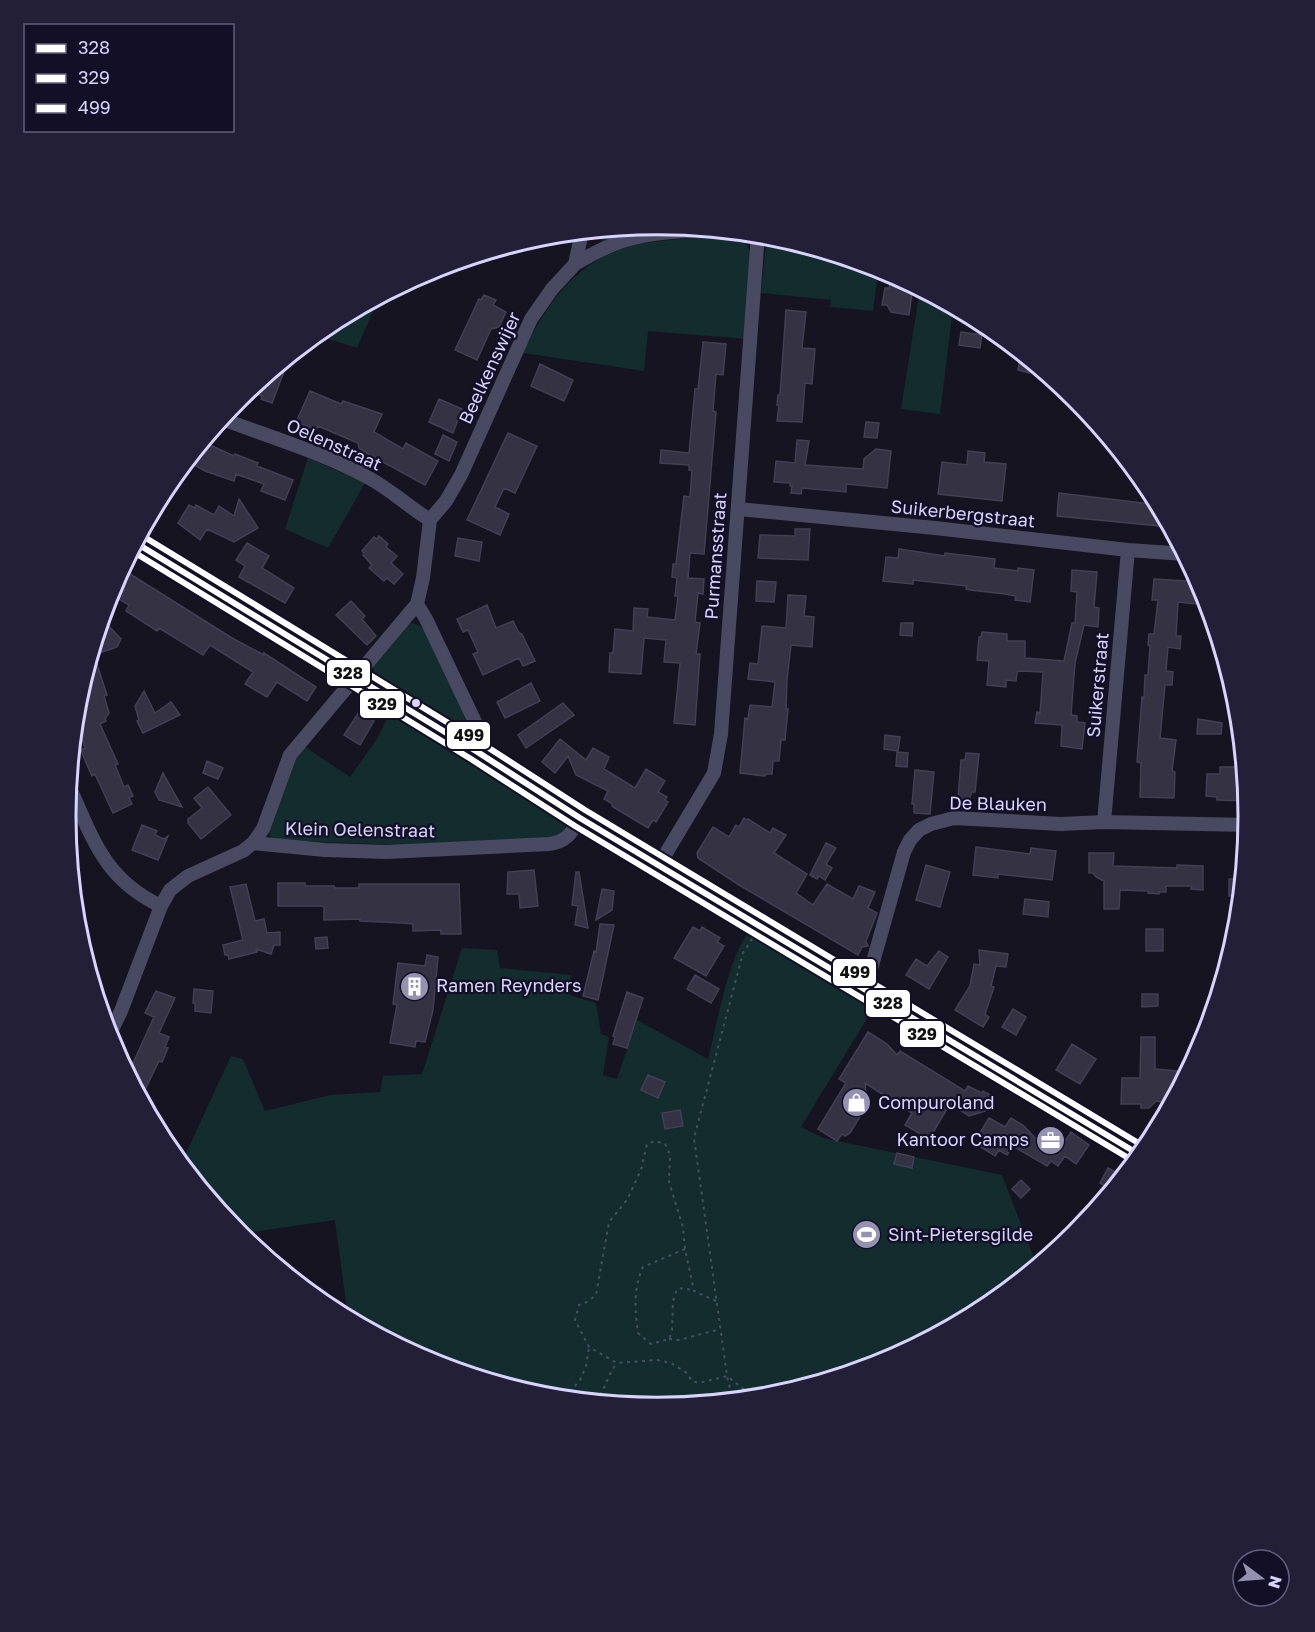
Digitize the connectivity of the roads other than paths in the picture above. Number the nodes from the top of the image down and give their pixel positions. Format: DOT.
graph roads {
  1 [pos="651,235"];
  2 [pos="580,240"];
  3 [pos="757,244"];
  4 [pos="575,264"];
  5 [pos="231,422"];
  6 [pos="738,509"];
  7 [pos="430,520"];
  8 [pos="142,547"];
  9 [pos="1128,550"];
  10 [pos="1176,553"];
  11 [pos="417,604"];
  12 [pos="355,679"];
  13 [pos="476,751"];
  14 [pos="77,803"];
  15 [pos="580,818"];
  16 [pos="1104,822"];
  17 [pos="1238,825"];
  18 [pos="253,843"];
  19 [pos="659,865"];
  20 [pos="161,906"];
  21 [pos="864,989"];
  22 [pos="115,1023"];
  23 [pos="1132,1150"];
  1 -- 4 [label="street"];
  2 -- 4 [label="street"];
  3 -- 6 [label="street, Purmansstraat"];
  4 -- 7 [label="street, Beelkenswijer"];
  5 -- 7 [label="street, Oelenstraat"];
  6 -- 9 [label="street, Suikerbergstraat"];
  6 -- 19 [label="street, Purmansstraat"];
  7 -- 11 [label="street"];
  8 -- 12 [label="street"];
  9 -- 10 [label="street, Suikerbergstraat"];
  9 -- 16 [label="street, Suikerstraat"];
  11 -- 12 [label="street"];
  11 -- 13 [label="street"];
  12 -- 13 [label="street"];
  12 -- 18 [label="street"];
  13 -- 15 [label="street"];
  14 -- 20 [label="street"];
  15 -- 18 [label="street, Klein Oelenstraat"];
  15 -- 19 [label="street"];
  16 -- 17 [label="street, De Blauken"];
  16 -- 21 [label="street, De Blauken"];
  18 -- 20 [label="street"];
  19 -- 21 [label="street"];
  20 -- 22 [label="street"];
  21 -- 23 [label="street"];
}
